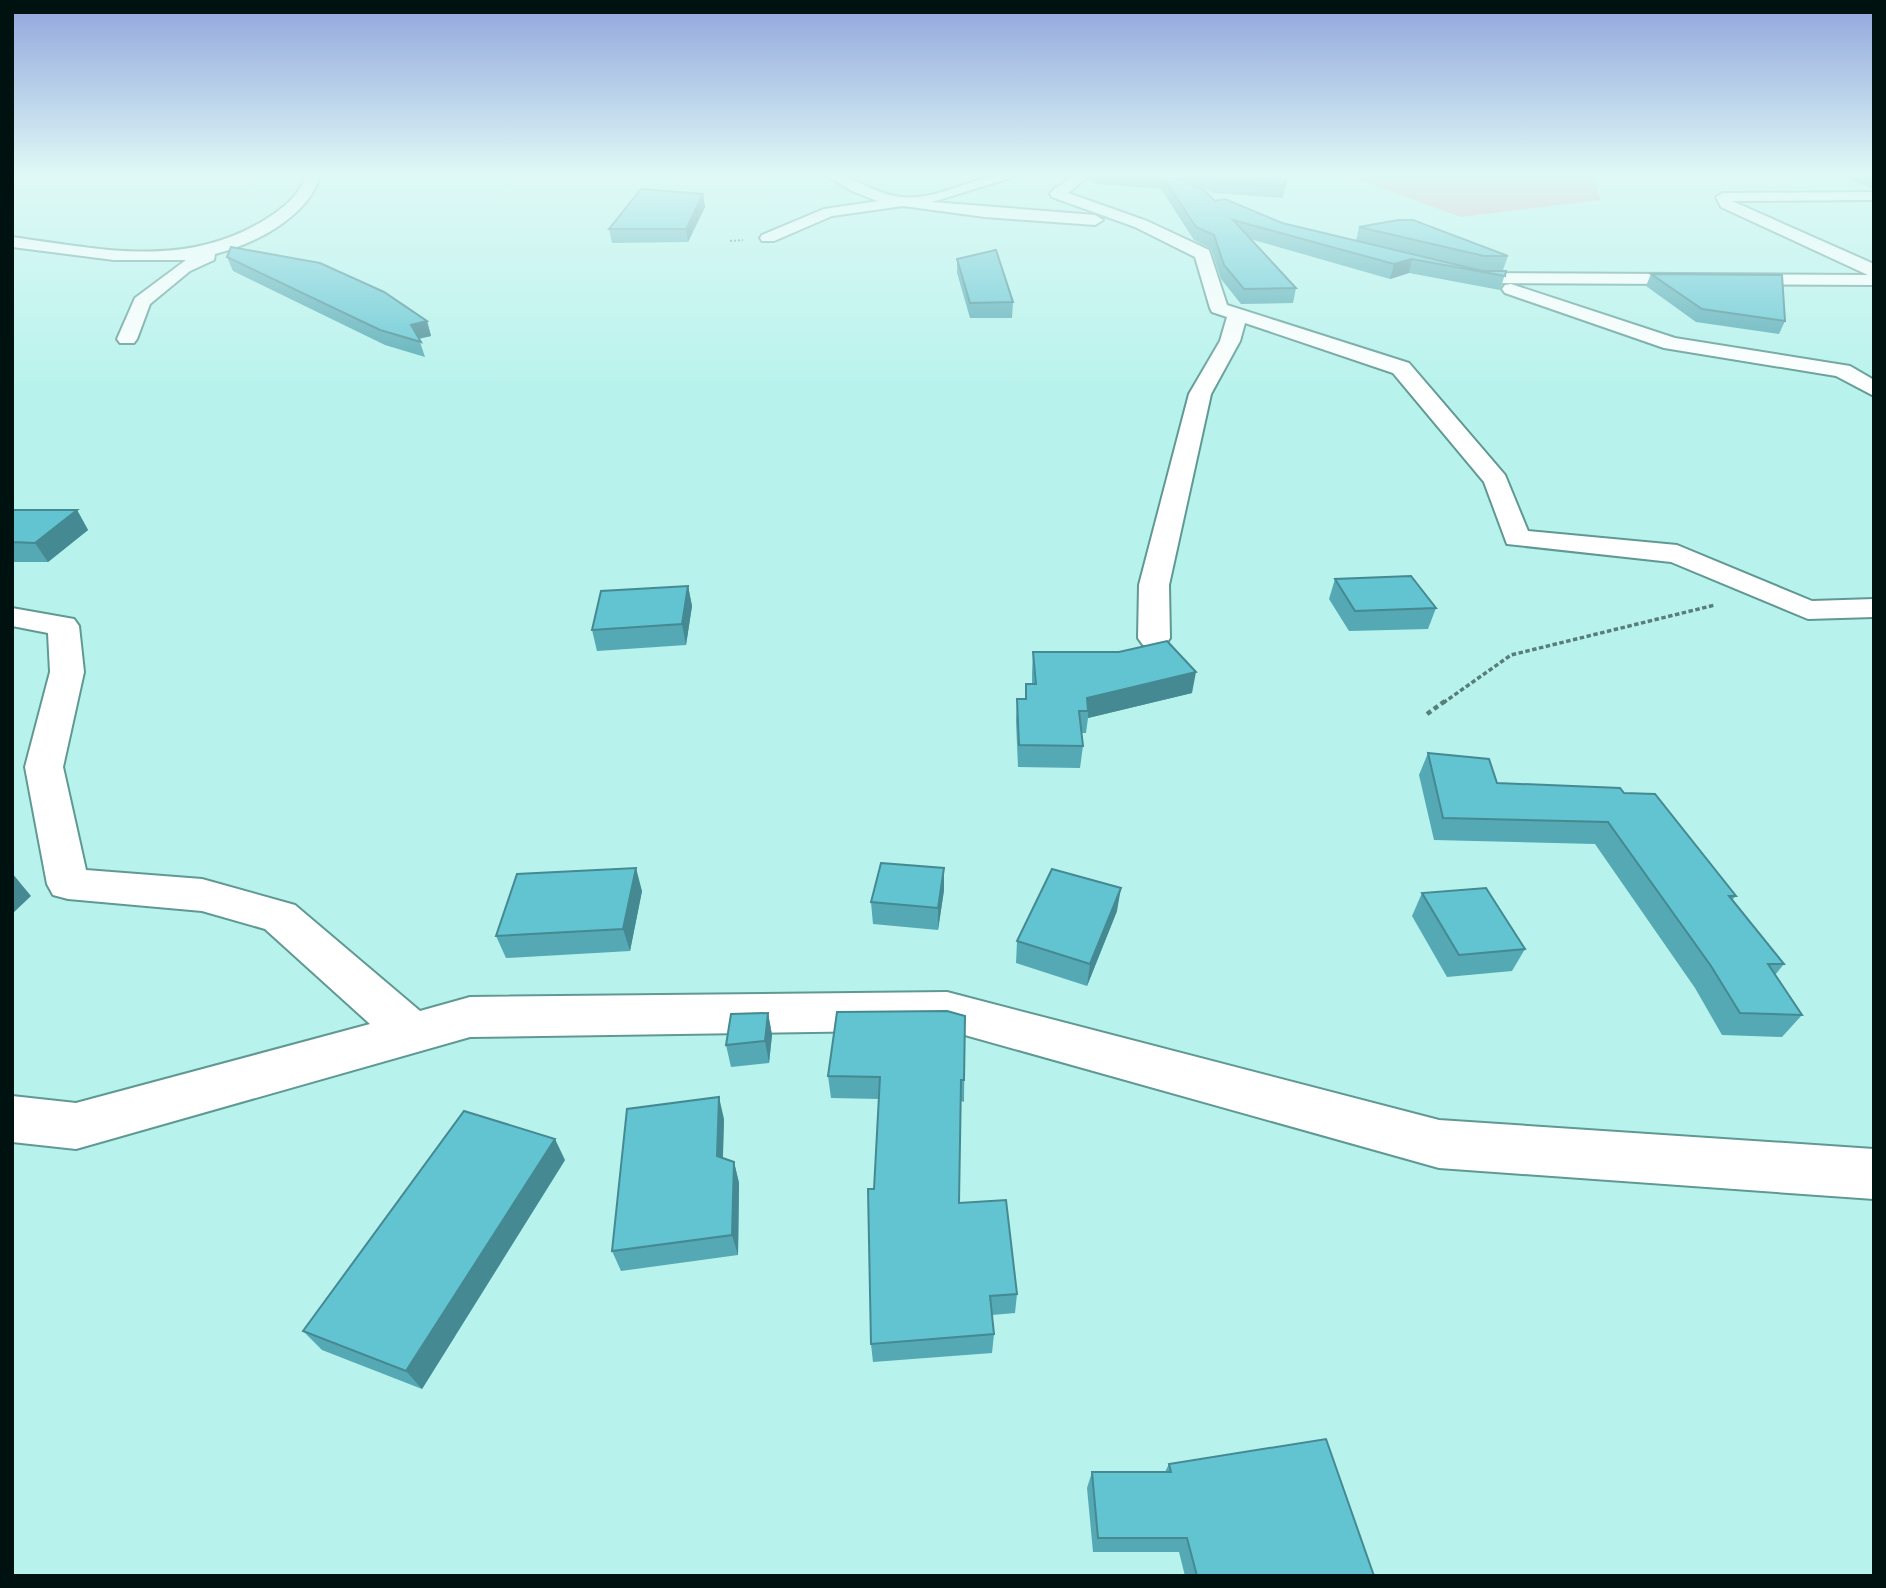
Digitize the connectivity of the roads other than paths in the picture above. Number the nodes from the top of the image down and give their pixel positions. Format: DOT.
graph roads {
  1 [pos="57,249"];
  2 [pos="209,249"];
  3 [pos="223,249"];
  4 [pos="1193,249"];
  5 [pos="1826,249"];
  6 [pos="1440,268"];
  7 [pos="1874,271"];
  8 [pos="1479,278"];
  9 [pos="1874,280"];
  10 [pos="1237,314"];
  11 [pos="127,339"];
  12 [pos="1874,389"];
  13 [pos="1874,608"];
  14 [pos="12,617"];
  15 [pos="1154,638"];
  16 [pos="413,1033"];
  17 [pos="12,1118"];
  18 [pos="1874,1174"];
  1 -- 2 [label="street"];
  3 -- 11 [label="street"];
  4 -- 10 [label="street"];
  5 -- 7 [label="street"];
  6 -- 8 [label="street"];
  8 -- 9 [label="street"];
  8 -- 12 [label="street"];
  10 -- 13 [label="street"];
  10 -- 15 [label="street"];
  14 -- 16 [label="street"];
  16 -- 17 [label="street"];
  16 -- 18 [label="street"];
}
